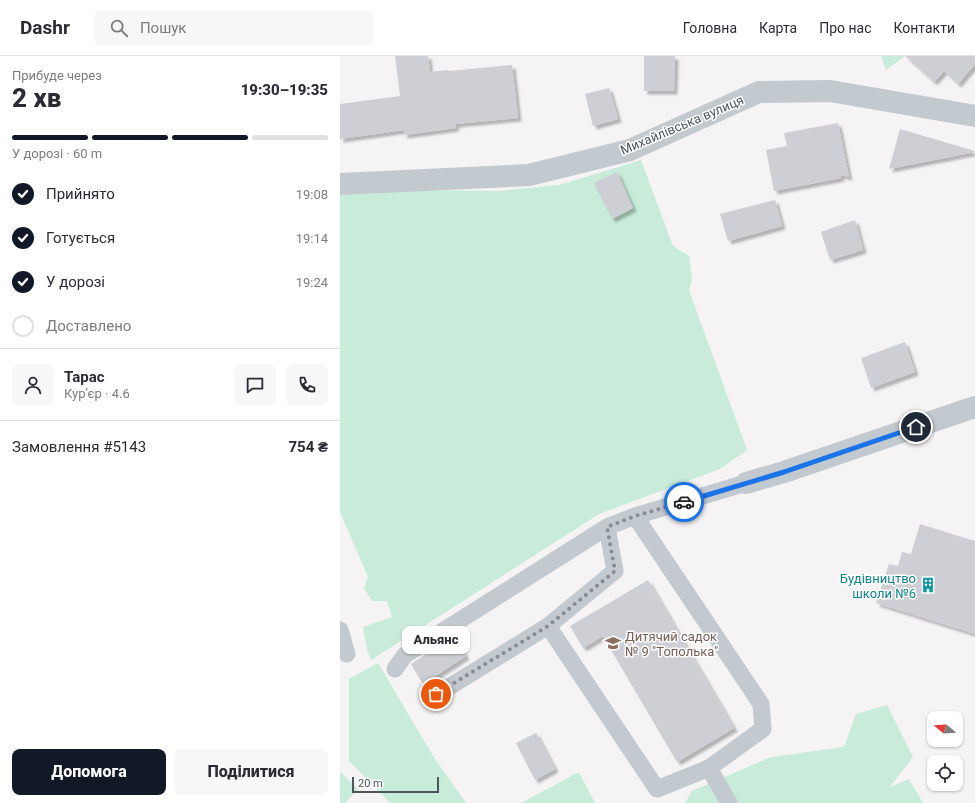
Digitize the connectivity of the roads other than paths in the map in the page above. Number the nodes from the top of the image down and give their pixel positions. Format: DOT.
graph roads {
  1 [pos="975,116"];
  2 [pos="340,184"];
  3 [pos="975,407"];
  4 [pos="746,484"];
  5 [pos="635,516"];
  6 [pos="607,527"];
  7 [pos="548,626"];
  8 [pos="340,630"];
  9 [pos="347,654"];
  10 [pos="395,668"];
  11 [pos="436,694"];
  12 [pos="709,768"];
  13 [pos="729,803"];
  1 -- 2 [label="street, Михайлівська вулиця"];
  3 -- 4 [label="street"];
  4 -- 5 [label="lane"];
  5 -- 6 [label="lane"];
  5 -- 12 [label="lane"];
  6 -- 7 [label="lane"];
  6 -- 10 [label="lane"];
  7 -- 11 [label="lane"];
  7 -- 12 [label="lane"];
  8 -- 9 [label="lane"];
  12 -- 13 [label="lane"];
}
